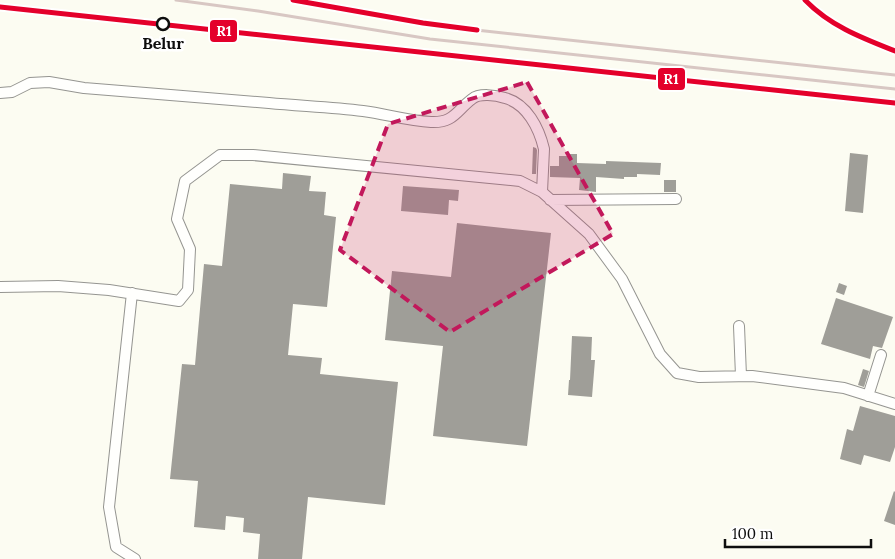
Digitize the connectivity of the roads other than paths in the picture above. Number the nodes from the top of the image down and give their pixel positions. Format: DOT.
graph roads {
  1 [pos="0,93"];
  2 [pos="542,192"];
  3 [pos="676,199"];
  4 [pos="550,200"];
  5 [pos="0,287"];
  6 [pos="132,293"];
  7 [pos="739,326"];
  8 [pos="881,355"];
  9 [pos="741,376"];
  10 [pos="868,396"];
  11 [pos="895,404"];
  12 [pos="135,559"];
  1 -- 2 [label="street"];
  2 -- 4 [label="street"];
  2 -- 6 [label="street"];
  3 -- 4 [label="street"];
  4 -- 9 [label="street"];
  5 -- 6 [label="street"];
  6 -- 12 [label="street"];
  7 -- 9 [label="street"];
  8 -- 10 [label="street"];
  9 -- 10 [label="street"];
  10 -- 11 [label="street"];
}
